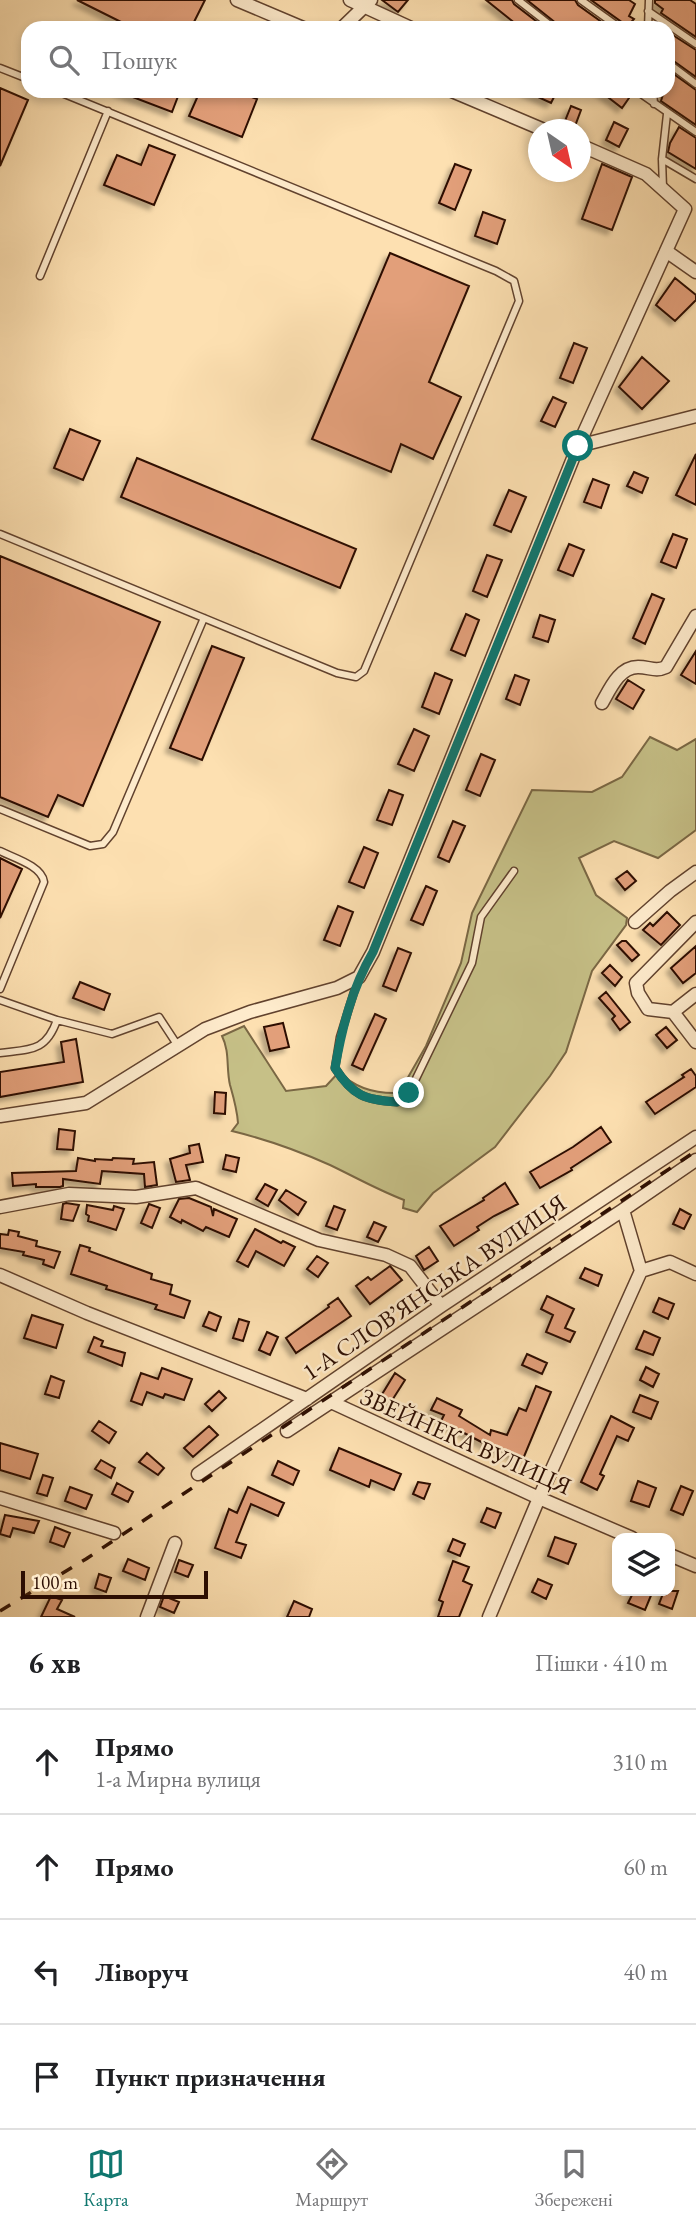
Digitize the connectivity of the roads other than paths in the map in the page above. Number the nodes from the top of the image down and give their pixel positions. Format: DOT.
graph roads {
  1 [pos="237,0"];
  2 [pos="350,0"];
  3 [pos="518,0"];
  4 [pos="581,0"];
  5 [pos="368,3"];
  6 [pos="647,4"];
  7 [pos="286,21"];
  8 [pos="349,21"];
  9 [pos="399,21"];
  10 [pos="545,21"];
  11 [pos="610,21"];
  12 [pos="668,21"];
  13 [pos="675,27"];
  14 [pos="696,44"];
  15 [pos="0,68"];
  16 [pos="675,68"];
  17 [pos="21,76"];
  18 [pos="696,83"];
  19 [pos="75,98"];
  20 [pos="469,98"];
  21 [pos="646,98"];
  22 [pos="654,98"];
  23 [pos="654,104"];
  24 [pos="108,111"];
  25 [pos="667,114"];
  26 [pos="528,123"];
  27 [pos="696,132"];
  28 [pos="591,150"];
  29 [pos="662,159"];
  30 [pos="696,179"];
  31 [pos="663,190"];
  32 [pos="666,251"];
  33 [pos="696,272"];
  34 [pos="40,276"];
  35 [pos="696,416"];
  36 [pos="578,446"];
  37 [pos="0,534"];
  38 [pos="696,616"];
  39 [pos="204,618"];
  40 [pos="603,703"];
  41 [pos="0,809"];
  42 [pos="0,851"];
  43 [pos="514,871"];
  44 [pos="696,872"];
  45 [pos="635,922"];
  46 [pos="696,922"];
  47 [pos="359,977"];
  48 [pos="0,989"];
  49 [pos="696,994"];
  50 [pos="0,1000"];
  51 [pos="673,1012"];
  52 [pos="57,1020"];
  53 [pos="696,1042"];
  54 [pos="178,1046"];
  55 [pos="0,1053"];
  56 [pos="0,1116"];
  57 [pos="696,1137"];
  58 [pos="696,1160"];
  59 [pos="0,1207"];
  60 [pos="622,1210"];
  61 [pos="641,1271"];
  62 [pos="696,1274"];
  63 [pos="0,1275"];
  64 [pos="441,1306"];
  65 [pos="307,1399"];
  66 [pos="331,1402"];
  67 [pos="287,1431"];
  68 [pos="198,1474"];
  69 [pos="0,1498"];
  70 [pos="539,1498"];
  71 [pos="114,1533"];
  72 [pos="620,1533"];
  73 [pos="175,1543"];
  74 [pos="675,1557"];
  75 [pos="696,1566"];
  76 [pos="147,1617"];
  77 [pos="489,1617"];
  1 -- 7 [label="street"];
  2 -- 5 [label="street"];
  3 -- 10 [label="lane"];
  4 -- 11 [label="lane"];
  5 -- 8 [label="street"];
  5 -- 9 [label="street"];
  6 -- 12 [label="lane"];
  13 -- 14 [label="lane"];
  15 -- 17 [label="lane"];
  16 -- 18 [label="lane"];
  19 -- 24 [label="lane"];
  20 -- 26 [label="street"];
  21 -- 23 [label="lane"];
  22 -- 23 [label="lane"];
  23 -- 25 [label="lane"];
  24 -- 34 [label="lane"];
  24 -- 39 [label="lane"];
  25 -- 27 [label="lane"];
  25 -- 29 [label="lane"];
  28 -- 31 [label="street"];
  29 -- 30 [label="lane"];
  29 -- 31 [label="lane"];
  31 -- 32 [label="street"];
  32 -- 33 [label="street"];
  32 -- 36 [label="street"];
  35 -- 36 [label="street"];
  36 -- 47 [label="street"];
  37 -- 39 [label="lane"];
  38 -- 40 [label="street"];
  39 -- 41 [label="lane"];
  42 -- 48 [label="lane"];
  43 -- 47 [label="lane"];
  44 -- 45 [label="street"];
  46 -- 51 [label="street"];
  47 -- 54 [label="street"];
  49 -- 51 [label="street"];
  50 -- 52 [label="lane"];
  51 -- 53 [label="street"];
  52 -- 54 [label="lane"];
  52 -- 55 [label="lane"];
  54 -- 56 [label="street"];
  57 -- 64 [label="street, 1-А СЛОВ’ЯНСЬКА ВУЛИЦЯ"];
  58 -- 60 [label="street"];
  59 -- 64 [label="street"];
  60 -- 61 [label="street"];
  60 -- 66 [label="street"];
  61 -- 62 [label="street"];
  61 -- 70 [label="street"];
  63 -- 65 [label="street"];
  64 -- 65 [label="street, 1-А СЛОВ’ЯНСЬКА ВУЛИЦЯ"];
  65 -- 68 [label="street, 1-А СЛОВ’ЯНСЬКА ВУЛИЦЯ"];
  66 -- 67 [label="street, ЗВЕЙНЕКА ВУЛИЦЯ"];
  66 -- 70 [label="street, ЗВЕЙНЕКА ВУЛИЦЯ"];
  69 -- 71 [label="street"];
  70 -- 72 [label="street, ЗВЕЙНЕКА ВУЛИЦЯ"];
  70 -- 77 [label="street"];
  73 -- 76 [label="street"];
  74 -- 75 [label="street"];
}
